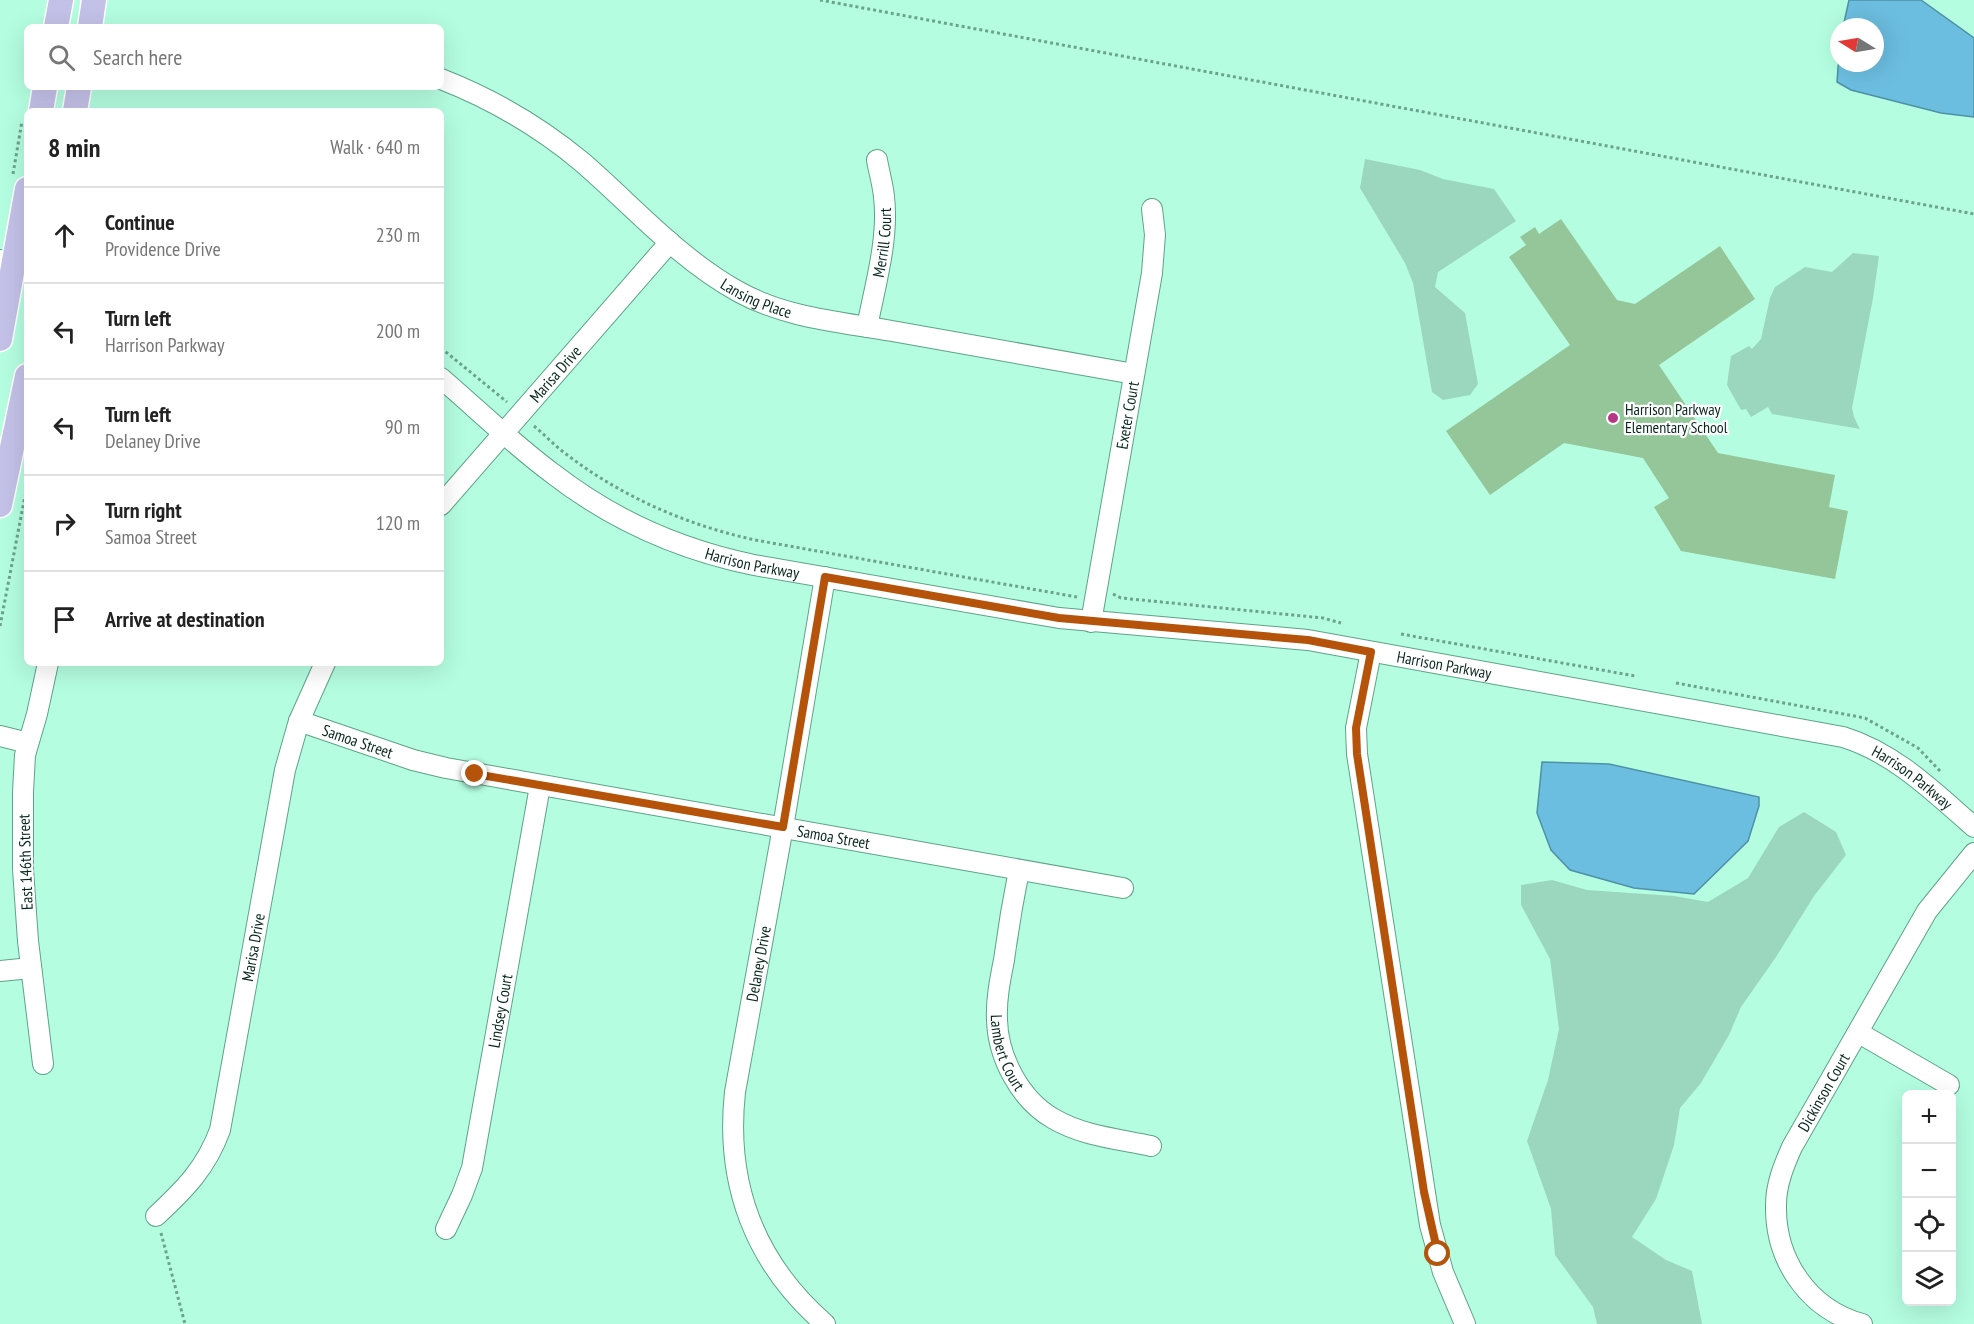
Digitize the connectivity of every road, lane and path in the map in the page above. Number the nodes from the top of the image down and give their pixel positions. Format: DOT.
graph roads {
  1 [pos="61,0"];
  2 [pos="94,0"];
  3 [pos="820,0"];
  4 [pos="57,24"];
  5 [pos="90,24"];
  6 [pos="444,80"];
  7 [pos="44,90"];
  8 [pos="78,90"];
  9 [pos="36,108"];
  10 [pos="76,108"];
  11 [pos="877,160"];
  12 [pos="24,161"];
  13 [pos="20,183"];
  14 [pos="1152,209"];
  15 [pos="1974,214"];
  16 [pos="670,242"];
  17 [pos="14,263"];
  18 [pos="867,327"];
  19 [pos="0,339"];
  20 [pos="444,351"];
  21 [pos="1134,374"];
  22 [pos="444,381"];
  23 [pos="24,390"];
  24 [pos="520,414"];
  25 [pos="504,433"];
  26 [pos="24,500"];
  27 [pos="444,502"];
  28 [pos="0,506"];
  29 [pos="825,577"];
  30 [pos="1095,596"];
  31 [pos="1091,622"];
  32 [pos="1341,623"];
  33 [pos="0,626"];
  34 [pos="1401,634"];
  35 [pos="1371,652"];
  36 [pos="47,666"];
  37 [pos="324,666"];
  38 [pos="1635,676"];
  39 [pos="299,721"];
  40 [pos="0,736"];
  41 [pos="28,743"];
  42 [pos="540,786"];
  43 [pos="783,827"];
  44 [pos="1974,827"];
  45 [pos="1974,853"];
  46 [pos="1018,870"];
  47 [pos="1123,888"];
  48 [pos="31,968"];
  49 [pos="0,971"];
  50 [pos="1859,1033"];
  51 [pos="43,1064"];
  52 [pos="1949,1085"];
  53 [pos="1151,1146"];
  54 [pos="156,1216"];
  55 [pos="446,1229"];
  56 [pos="185,1324"];
  57 [pos="825,1324"];
  58 [pos="1465,1324"];
  59 [pos="1862,1324"];
  1 -- 4 [label="main road"];
  2 -- 5 [label="main road"];
  3 -- 15 [label="path"];
  6 -- 16 [label="street, Lansing Place"];
  7 -- 9 [label="main road"];
  8 -- 10 [label="main road"];
  11 -- 18 [label="street, Merrill Court"];
  12 -- 13 [label="path"];
  13 -- 17 [label="main road"];
  14 -- 21 [label="street, Exeter Court"];
  16 -- 18 [label="street, Lansing Place"];
  16 -- 24 [label="street, Marisa Drive"];
  17 -- 19 [label="main road"];
  18 -- 21 [label="street, Lansing Place"];
  20 -- 24 [label="path"];
  21 -- 30 [label="street, Exeter Court"];
  22 -- 25 [label="street, Harrison Parkway"];
  23 -- 28 [label="main road"];
  24 -- 25 [label="street, Marisa Drive"];
  24 -- 30 [label="path"];
  25 -- 27 [label="street, Marisa Drive"];
  25 -- 29 [label="street, Harrison Parkway"];
  26 -- 33 [label="path"];
  29 -- 31 [label="street, Harrison Parkway"];
  29 -- 43 [label="street, Delaney Drive"];
  30 -- 31 [label="street, Exeter Court"];
  30 -- 32 [label="path"];
  31 -- 35 [label="street, Harrison Parkway"];
  34 -- 38 [label="path"];
  35 -- 44 [label="street, Harrison Parkway"];
  35 -- 58 [label="street"];
  36 -- 41 [label="street, East 146th Street"];
  37 -- 39 [label="street, Marisa Drive"];
  39 -- 42 [label="street, Samoa Street"];
  39 -- 54 [label="street, Marisa Drive"];
  40 -- 41 [label="street"];
  41 -- 48 [label="street, East 146th Street"];
  42 -- 43 [label="street, Samoa Street"];
  42 -- 55 [label="street, Lindsey Court"];
  43 -- 46 [label="street, Samoa Street"];
  43 -- 57 [label="street, Delaney Drive"];
  45 -- 50 [label="street, Dickinson Court"];
  46 -- 47 [label="street, Samoa Street"];
  46 -- 53 [label="street, Lambert Court"];
  48 -- 49 [label="street"];
  48 -- 51 [label="street, East 146th Street"];
  50 -- 52 [label="street"];
  50 -- 59 [label="street, Dickinson Court"];
  54 -- 56 [label="path"];
}
